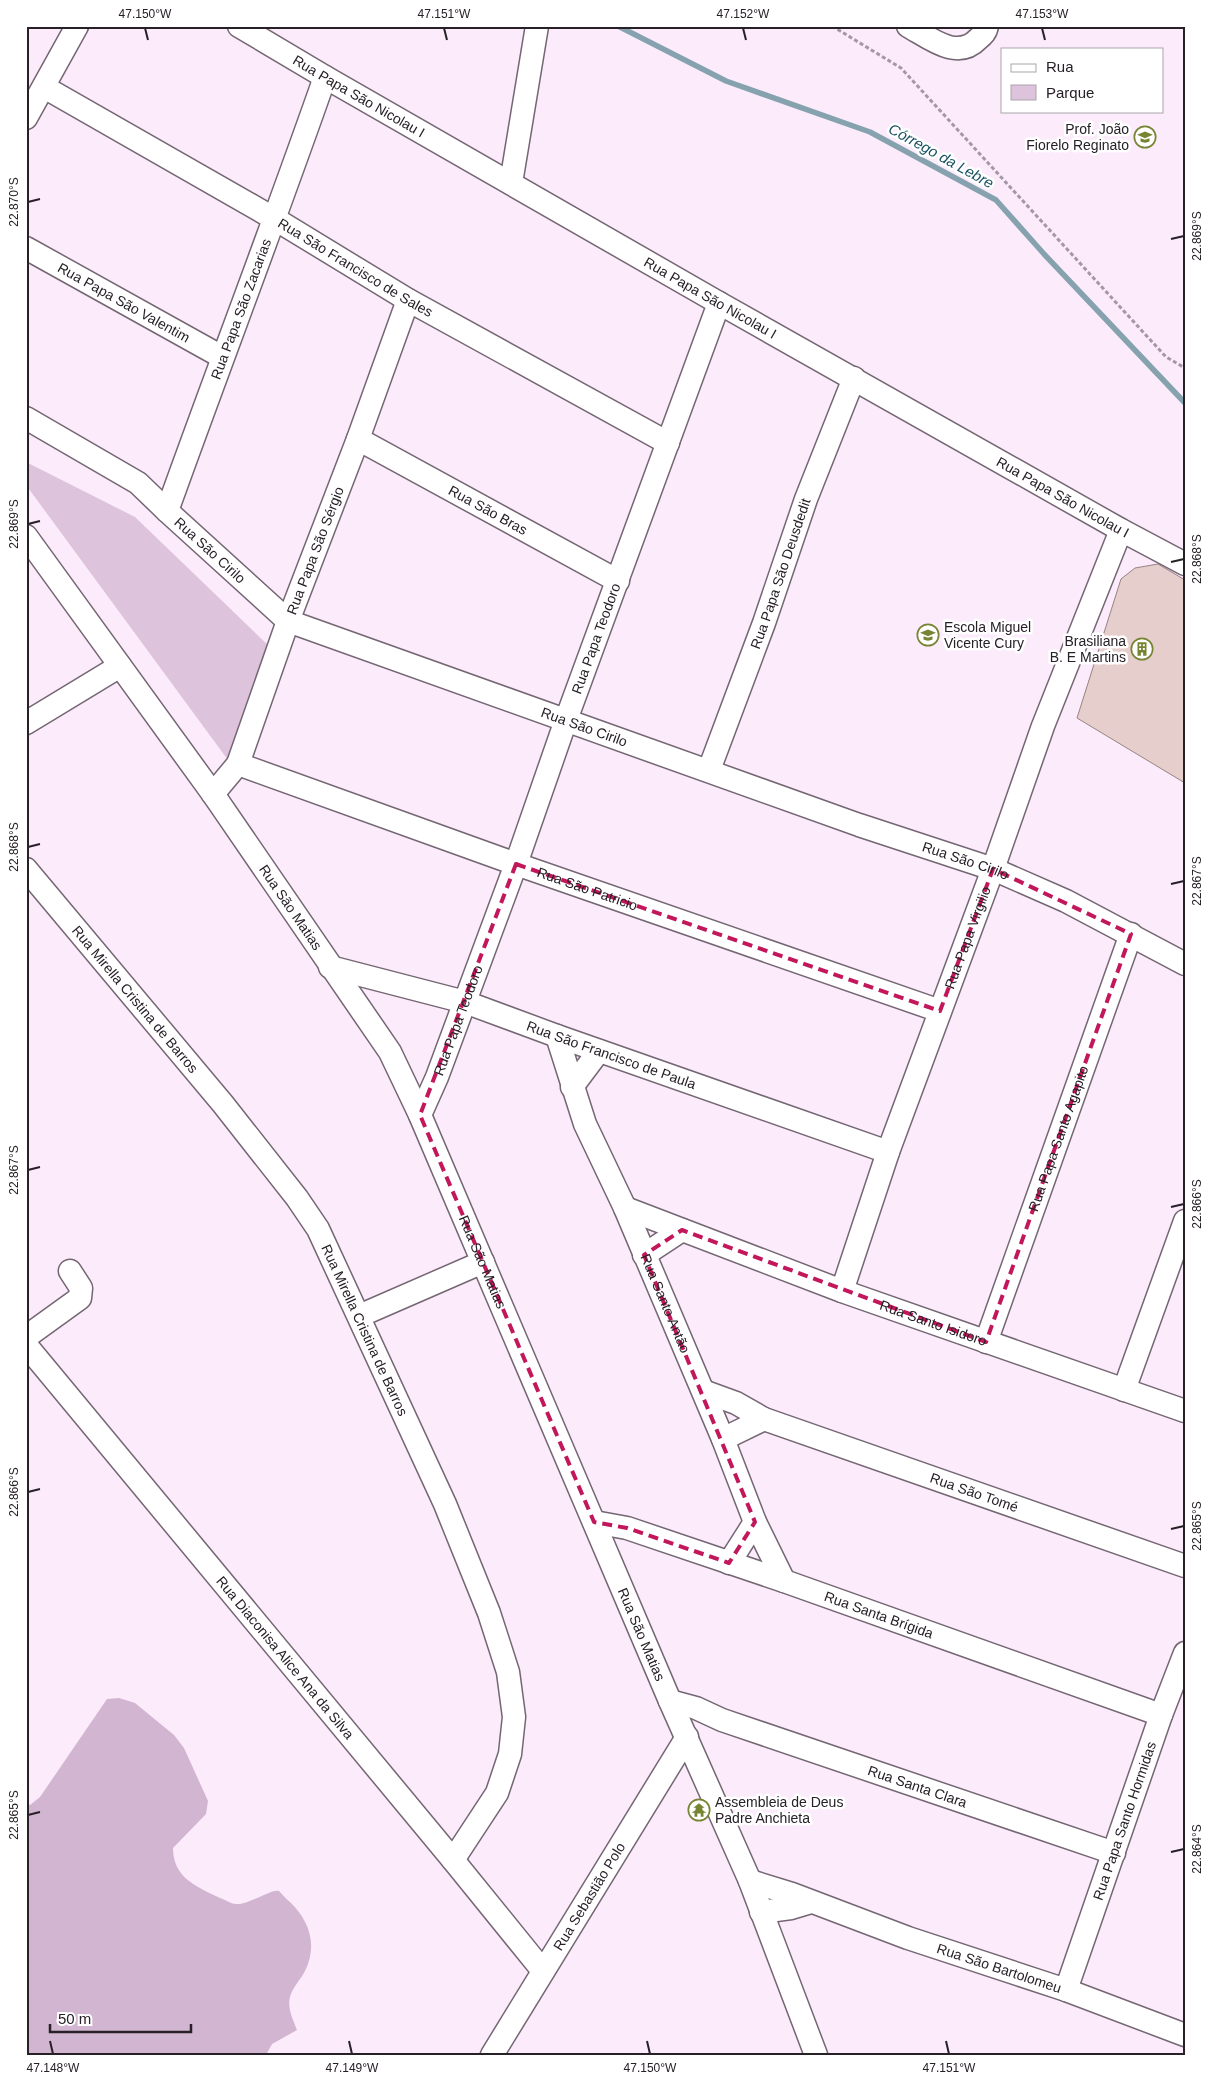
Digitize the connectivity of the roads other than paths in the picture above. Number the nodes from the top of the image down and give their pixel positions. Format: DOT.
graph roads {
  1 [pos="77,26"];
  2 [pos="239,26"];
  3 [pos="537,26"];
  4 [pos="908,26"];
  5 [pos="987,29"];
  6 [pos="324,77"];
  7 [pos="44,87"];
  8 [pos="26,118"];
  9 [pos="512,183"];
  10 [pos="275,219"];
  11 [pos="26,248"];
  12 [pos="408,300"];
  13 [pos="719,303"];
  14 [pos="222,357"];
  15 [pos="854,378"];
  16 [pos="26,418"];
  17 [pos="358,439"];
  18 [pos="668,443"];
  19 [pos="167,511"];
  20 [pos="1121,530"];
  21 [pos="26,536"];
  22 [pos="1185,564"];
  23 [pos="618,582"];
  24 [pos="288,621"];
  25 [pos="120,666"];
  26 [pos="566,720"];
  27 [pos="26,723"];
  28 [pos="238,764"];
  29 [pos="709,770"];
  30 [pos="212,794"];
  31 [pos="516,864"];
  32 [pos="26,869"];
  33 [pos="993,869"];
  34 [pos="1131,934"];
  35 [pos="1185,964"];
  36 [pos="330,967"];
  37 [pos="465,1002"];
  38 [pos="940,1011"];
  39 [pos="557,1036"];
  40 [pos="599,1051"];
  41 [pos="572,1087"];
  42 [pos="420,1115"];
  43 [pos="888,1152"];
  44 [pos="625,1208"];
  45 [pos="1185,1221"];
  46 [pos="682,1230"];
  47 [pos="644,1255"];
  48 [pos="483,1262"];
  49 [pos="70,1271"];
  50 [pos="842,1292"];
  51 [pos="359,1316"];
  52 [pos="26,1338"];
  53 [pos="986,1342"];
  54 [pos="26,1345"];
  55 [pos="1124,1390"];
  56 [pos="703,1391"];
  57 [pos="1185,1411"];
  58 [pos="764,1419"];
  59 [pos="723,1439"];
  60 [pos="594,1522"];
  61 [pos="755,1522"];
  62 [pos="729,1563"];
  63 [pos="1185,1566"];
  64 [pos="784,1581"];
  65 [pos="1185,1653"];
  66 [pos="670,1700"];
  67 [pos="1161,1715"];
  68 [pos="722,1720"];
  69 [pos="688,1737"];
  70 [pos="1114,1853"];
  71 [pos="453,1860"];
  72 [pos="750,1881"];
  73 [pos="812,1902"];
  74 [pos="761,1912"];
  75 [pos="543,1971"];
  76 [pos="1066,1990"];
  77 [pos="1185,2035"];
  78 [pos="492,2055"];
  79 [pos="816,2055"];
  1 -- 7 [label="street"];
  2 -- 6 [label="street, Rua Papa São Nicolau I"];
  3 -- 9 [label="street"];
  4 -- 5 [label="street"];
  6 -- 9 [label="street, Rua Papa São Nicolau I"];
  6 -- 10 [label="street, Rua Papa São Zacarias"];
  7 -- 8 [label="street"];
  7 -- 10 [label="street, Rua São Francisco de Sales"];
  9 -- 13 [label="street, Rua Papa São Nicolau I"];
  10 -- 12 [label="street, Rua São Francisco de Sales"];
  10 -- 14 [label="street, Rua Papa São Zacarias"];
  11 -- 14 [label="street, Rua Papa São Valentim"];
  12 -- 17 [label="street, Rua Papa São Sérgio"];
  12 -- 18 [label="street, Rua São Francisco de Sales"];
  13 -- 15 [label="street, Rua Papa São Nicolau I"];
  13 -- 18 [label="street, Rua Papa Teodoro"];
  14 -- 19 [label="street, Rua Papa São Zacarias"];
  15 -- 20 [label="street, Rua Papa São Nicolau I"];
  15 -- 29 [label="street, Rua Papa São Deusdedit"];
  16 -- 19 [label="street, Rua São Cirilo"];
  17 -- 23 [label="street, Rua São Bras"];
  17 -- 24 [label="street, Rua Papa São Sérgio"];
  18 -- 23 [label="street, Rua Papa Teodoro"];
  19 -- 24 [label="street, Rua São Cirilo"];
  20 -- 22 [label="street, Rua Papa São Nicolau I"];
  20 -- 33 [label="street, Rua Papa Virgilio"];
  21 -- 25 [label="street, Rua São Matias"];
  23 -- 26 [label="street, Rua Papa Teodoro"];
  24 -- 26 [label="street, Rua São Cirilo"];
  24 -- 28 [label="street, Rua Papa São Sérgio"];
  25 -- 27 [label="street"];
  25 -- 30 [label="street, Rua São Matias"];
  26 -- 29 [label="street, Rua São Cirilo"];
  26 -- 31 [label="street, Rua Papa Teodoro"];
  28 -- 30 [label="street, Rua Papa São Sérgio"];
  28 -- 31 [label="street, Rua São Patricio"];
  29 -- 33 [label="street, Rua São Cirilo"];
  30 -- 36 [label="street, Rua São Matias"];
  31 -- 37 [label="street, Rua Papa Teodoro"];
  31 -- 38 [label="street, Rua São Patricio"];
  32 -- 51 [label="street, Rua Mirella Cristina de Barros"];
  33 -- 34 [label="street, Rua São Cirilo"];
  33 -- 38 [label="street, Rua Papa Virgilio"];
  34 -- 35 [label="street, Rua São Cirilo"];
  34 -- 53 [label="street, Rua Papa Santo Agapito"];
  36 -- 37 [label="street, Rua São Francisco de Paula"];
  36 -- 42 [label="street, Rua São Matias"];
  37 -- 39 [label="street, Rua São Francisco de Paula"];
  37 -- 42 [label="street, Rua Papa Teodoro"];
  38 -- 43 [label="street, Rua Papa Virgilio"];
  39 -- 40 [label="street, Rua São Francisco de Paula"];
  39 -- 41 [label="street, Rua Santo Antão"];
  40 -- 41 [label="street"];
  40 -- 43 [label="street, Rua São Francisco de Paula"];
  41 -- 44 [label="street, Rua Santo Antão"];
  42 -- 48 [label="street, Rua São Matias"];
  43 -- 50 [label="street, Rua Papa Virgilio"];
  44 -- 46 [label="street, Rua Santo Isidoro"];
  44 -- 47 [label="street, Rua Santo Antão"];
  45 -- 55 [label="street"];
  46 -- 47 [label="street"];
  46 -- 50 [label="street, Rua Santo Isidoro"];
  47 -- 56 [label="street, Rua Santo Antão"];
  48 -- 51 [label="street"];
  48 -- 60 [label="street, Rua São Matias"];
  49 -- 52 [label="street"];
  50 -- 53 [label="street, Rua Santo Isidoro"];
  51 -- 71 [label="street, Rua Mirella Cristina de Barros"];
  53 -- 55 [label="street, Rua Santo Isidoro"];
  54 -- 71 [label="street, Rua Diaconisa Alice Ana da Silva"];
  55 -- 57 [label="street, Rua Santo Isidoro"];
  56 -- 58 [label="street, Rua São Tomé"];
  56 -- 59 [label="street, Rua Santo Antão"];
  58 -- 59 [label="street"];
  58 -- 63 [label="street, Rua São Tomé"];
  59 -- 61 [label="street, Rua Santo Antão"];
  60 -- 62 [label="street, Rua Santa Brígida"];
  60 -- 66 [label="street, Rua São Matias"];
  61 -- 62 [label="street"];
  61 -- 64 [label="street, Rua Santo Antão"];
  62 -- 64 [label="street, Rua Santa Brígida"];
  64 -- 67 [label="street, Rua Santa Brígida"];
  65 -- 67 [label="street, Rua Papa Santo Hormidas"];
  66 -- 68 [label="street, Rua Santa Clara"];
  66 -- 69 [label="street, Rua São Matias"];
  67 -- 70 [label="street, Rua Papa Santo Hormidas"];
  68 -- 69 [label="street"];
  68 -- 70 [label="street, Rua Santa Clara"];
  69 -- 72 [label="street, Rua São Matias"];
  69 -- 75 [label="street, Rua Sebastião Polo"];
  70 -- 76 [label="street, Rua Papa Santo Hormidas"];
  71 -- 75 [label="street, Rua Diaconisa Alice Ana da Silva"];
  72 -- 73 [label="street, Rua São Bartolomeu"];
  72 -- 74 [label="street, Rua São Matias"];
  73 -- 74 [label="street"];
  73 -- 76 [label="street, Rua São Bartolomeu"];
  74 -- 79 [label="street, Rua São Matias"];
  75 -- 78 [label="street, Rua Sebastião Polo"];
  76 -- 77 [label="street, Rua São Bartolomeu"];
}
